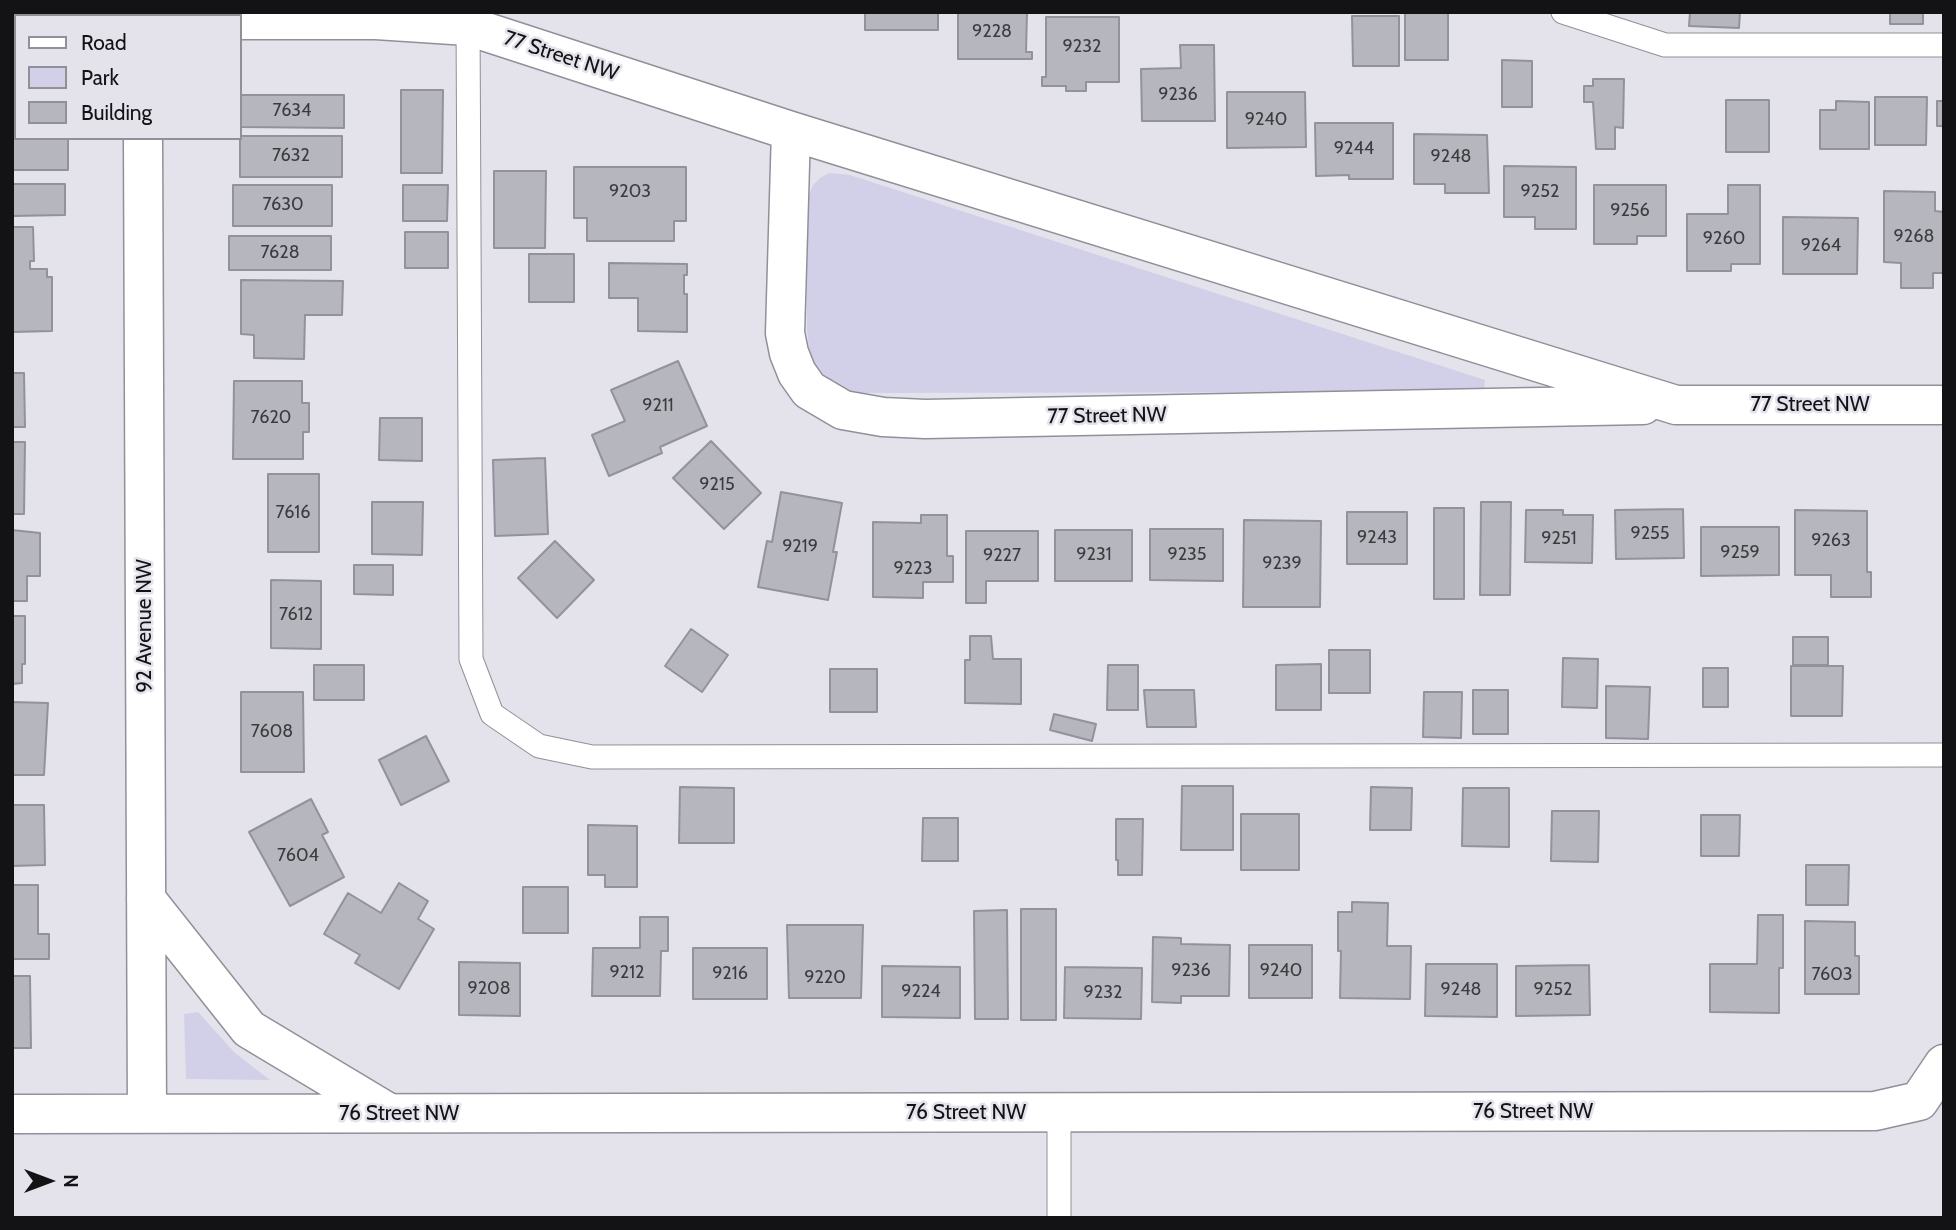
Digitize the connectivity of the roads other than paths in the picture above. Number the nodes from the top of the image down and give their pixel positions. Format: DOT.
graph roads {
  1 [pos="1563,12"];
  2 [pos="468,19"];
  3 [pos="242,20"];
  4 [pos="1944,46"];
  5 [pos="792,131"];
  6 [pos="143,140"];
  7 [pos="1676,405"];
  8 [pos="1944,405"];
  9 [pos="1944,755"];
  10 [pos="146,899"];
  11 [pos="1944,1063"];
  12 [pos="389,1113"];
  13 [pos="1059,1113"];
  14 [pos="12,1114"];
  15 [pos="146,1114"];
  16 [pos="1059,1218"];
  1 -- 4 [label="lane"];
  2 -- 3 [label="street, 77 Street NW"];
  2 -- 5 [label="street, 77 Street NW"];
  2 -- 9 [label="lane"];
  5 -- 7 [label="street, 77 Street NW"];
  5 -- 7 [label="street, 77 Street NW"];
  6 -- 10 [label="street, 92 Avenue NW"];
  7 -- 8 [label="street, 77 Street NW"];
  10 -- 12 [label="street"];
  10 -- 15 [label="street, 92 Avenue NW"];
  11 -- 13 [label="street, 76 Street NW"];
  12 -- 13 [label="street, 76 Street NW"];
  12 -- 15 [label="street, 76 Street NW"];
  13 -- 16 [label="lane"];
  14 -- 15 [label="street, 76 Street NW"];
}
